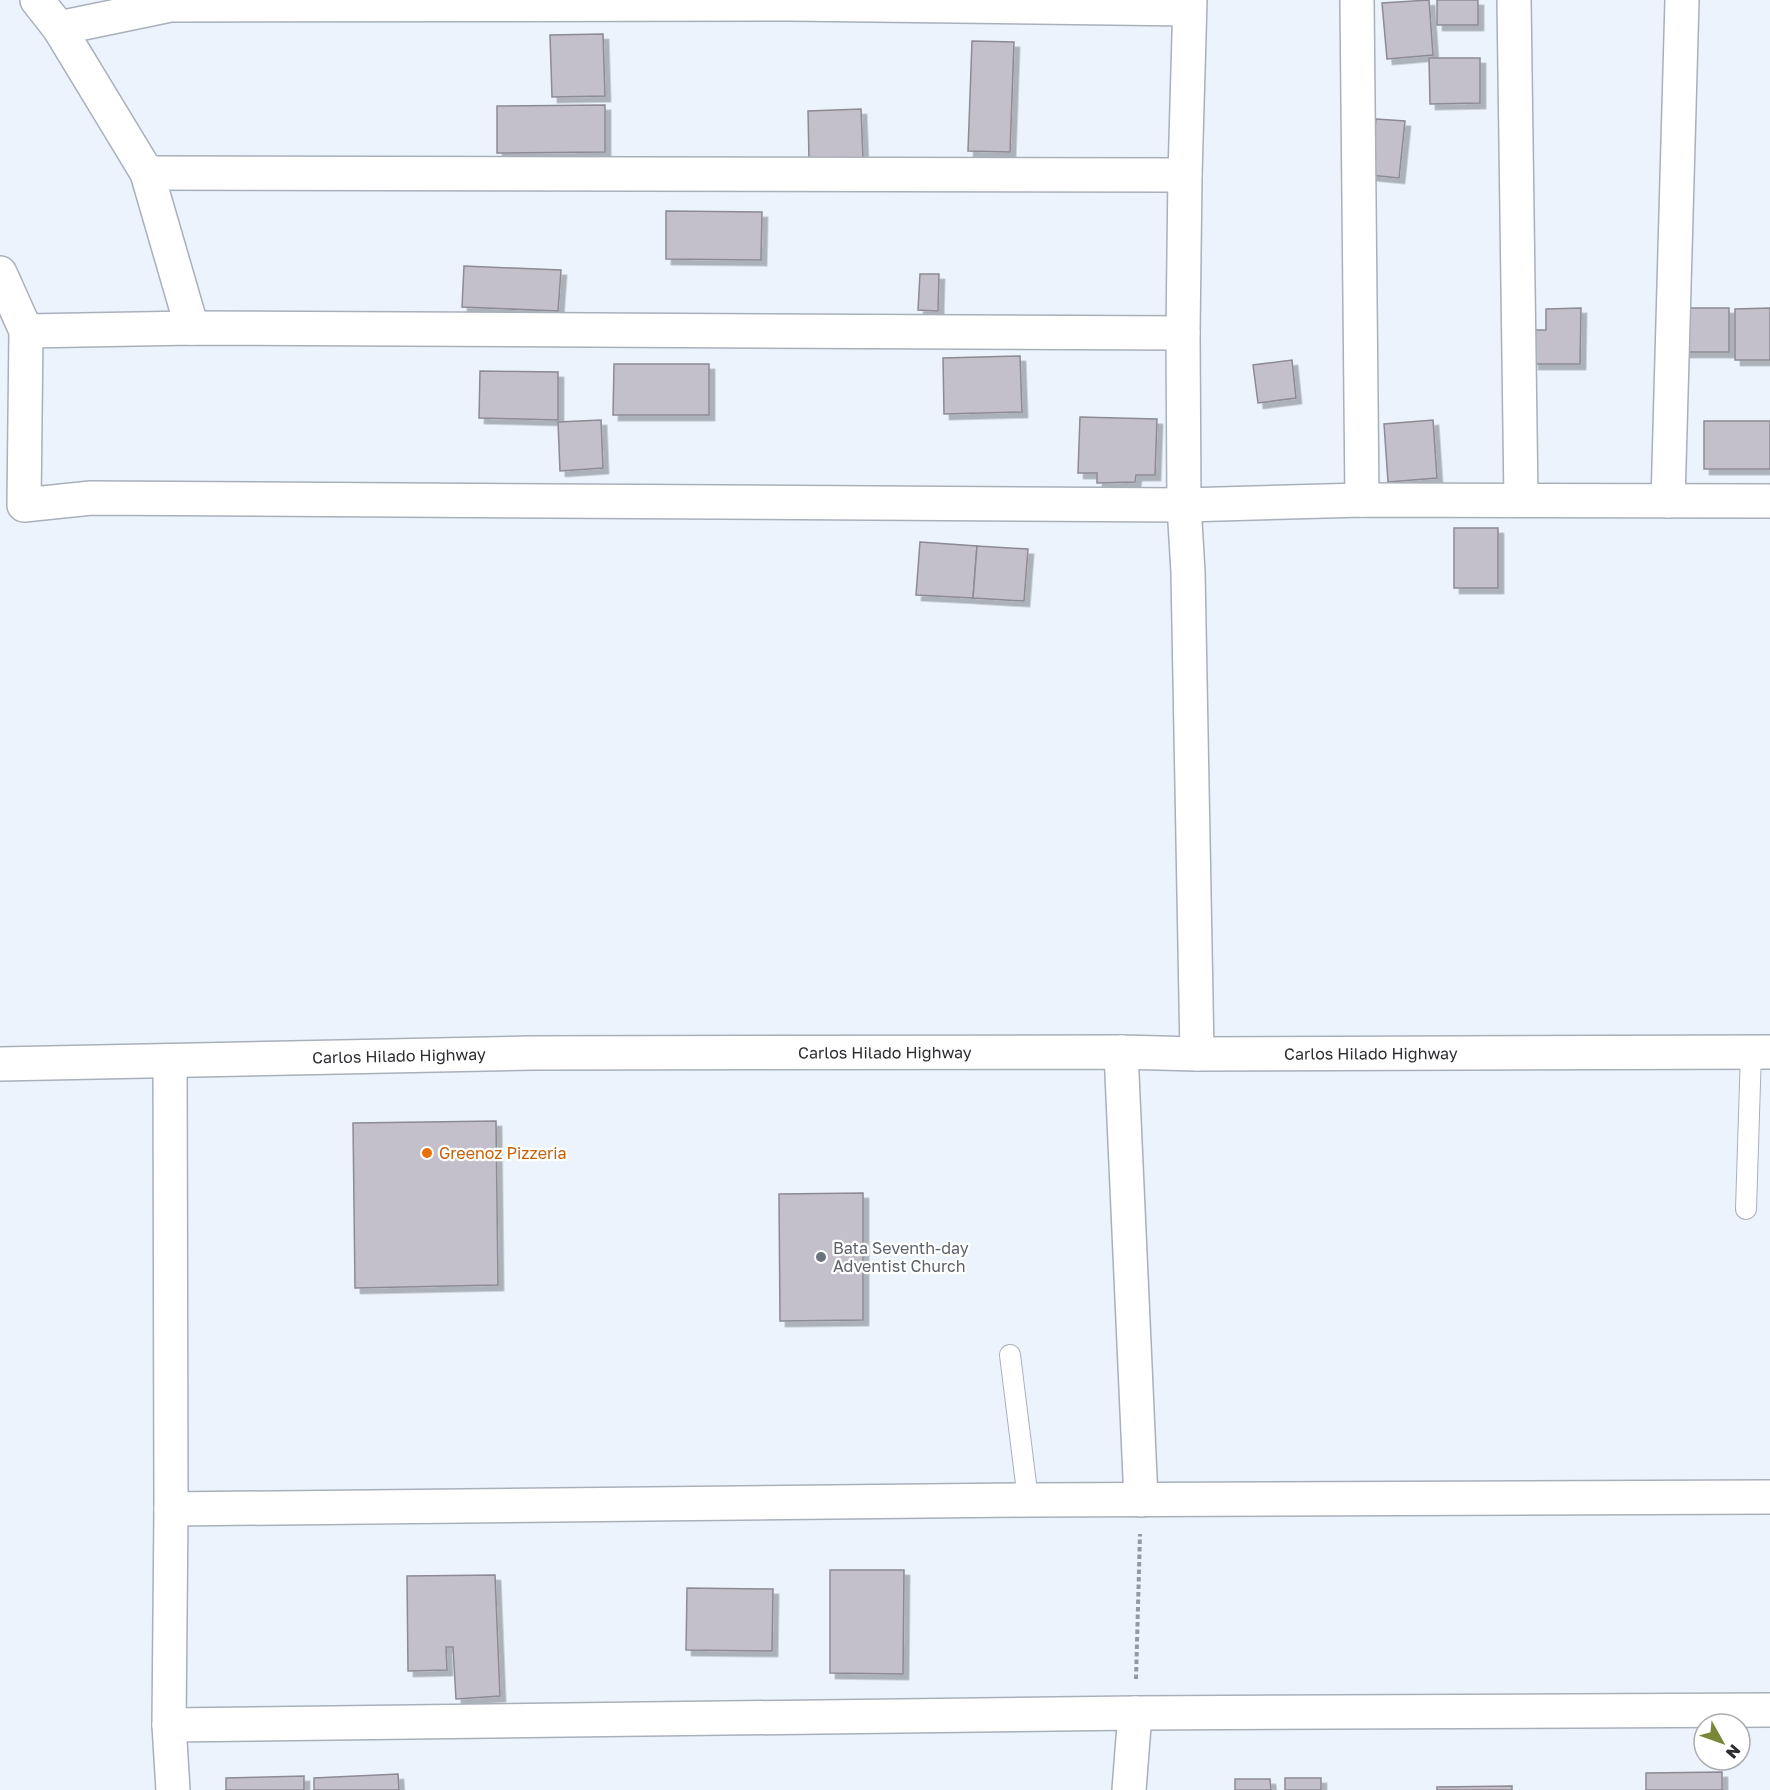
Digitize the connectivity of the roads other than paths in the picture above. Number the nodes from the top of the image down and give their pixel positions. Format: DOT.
graph roads {
  1 [pos="37,0"];
  2 [pos="1357,0"];
  3 [pos="1514,0"];
  4 [pos="1682,0"];
  5 [pos="790,2"];
  6 [pos="1190,5"];
  7 [pos="59,28"];
  8 [pos="147,173"];
  9 [pos="1185,175"];
  10 [pos="0,273"];
  11 [pos="192,328"];
  12 [pos="26,331"];
  13 [pos="1183,333"];
  14 [pos="1362,500"];
  15 [pos="1521,500"];
  16 [pos="1668,501"];
  17 [pos="1770,501"];
  18 [pos="1184,505"];
  19 [pos="1121,1052"];
  20 [pos="1760,1052"];
  21 [pos="1197,1054"];
  22 [pos="170,1061"];
  23 [pos="0,1064"];
  24 [pos="1746,1209"];
  25 [pos="1010,1355"];
  26 [pos="1770,1497"];
  27 [pos="1028,1500"];
  28 [pos="1141,1500"];
  29 [pos="171,1509"];
  30 [pos="1770,1710"];
  31 [pos="1136,1713"];
  32 [pos="169,1725"];
  33 [pos="173,1790"];
  34 [pos="1129,1790"];
  1 -- 7 [label="street"];
  2 -- 14 [label="street"];
  3 -- 15 [label="street"];
  4 -- 16 [label="street"];
  5 -- 6 [label="street"];
  5 -- 7 [label="street"];
  6 -- 9 [label="street"];
  7 -- 8 [label="street"];
  8 -- 9 [label="street"];
  8 -- 11 [label="street"];
  9 -- 13 [label="street"];
  10 -- 12 [label="street"];
  11 -- 12 [label="street"];
  11 -- 13 [label="street"];
  12 -- 18 [label="street"];
  13 -- 18 [label="street"];
  14 -- 15 [label="street"];
  14 -- 18 [label="street"];
  15 -- 16 [label="street"];
  16 -- 17 [label="street"];
  18 -- 21 [label="street"];
  19 -- 21 [label="street, Carlos Hilado Highway"];
  19 -- 22 [label="street, Carlos Hilado Highway"];
  19 -- 28 [label="street"];
  20 -- 21 [label="street, Carlos Hilado Highway"];
  20 -- 24 [label="lane"];
  22 -- 23 [label="street, Carlos Hilado Highway"];
  22 -- 29 [label="street"];
  25 -- 27 [label="lane"];
  26 -- 28 [label="street"];
  27 -- 28 [label="street"];
  27 -- 29 [label="street"];
  29 -- 32 [label="street"];
  30 -- 31 [label="street"];
  31 -- 32 [label="street"];
  31 -- 34 [label="street"];
  32 -- 33 [label="street"];
}
